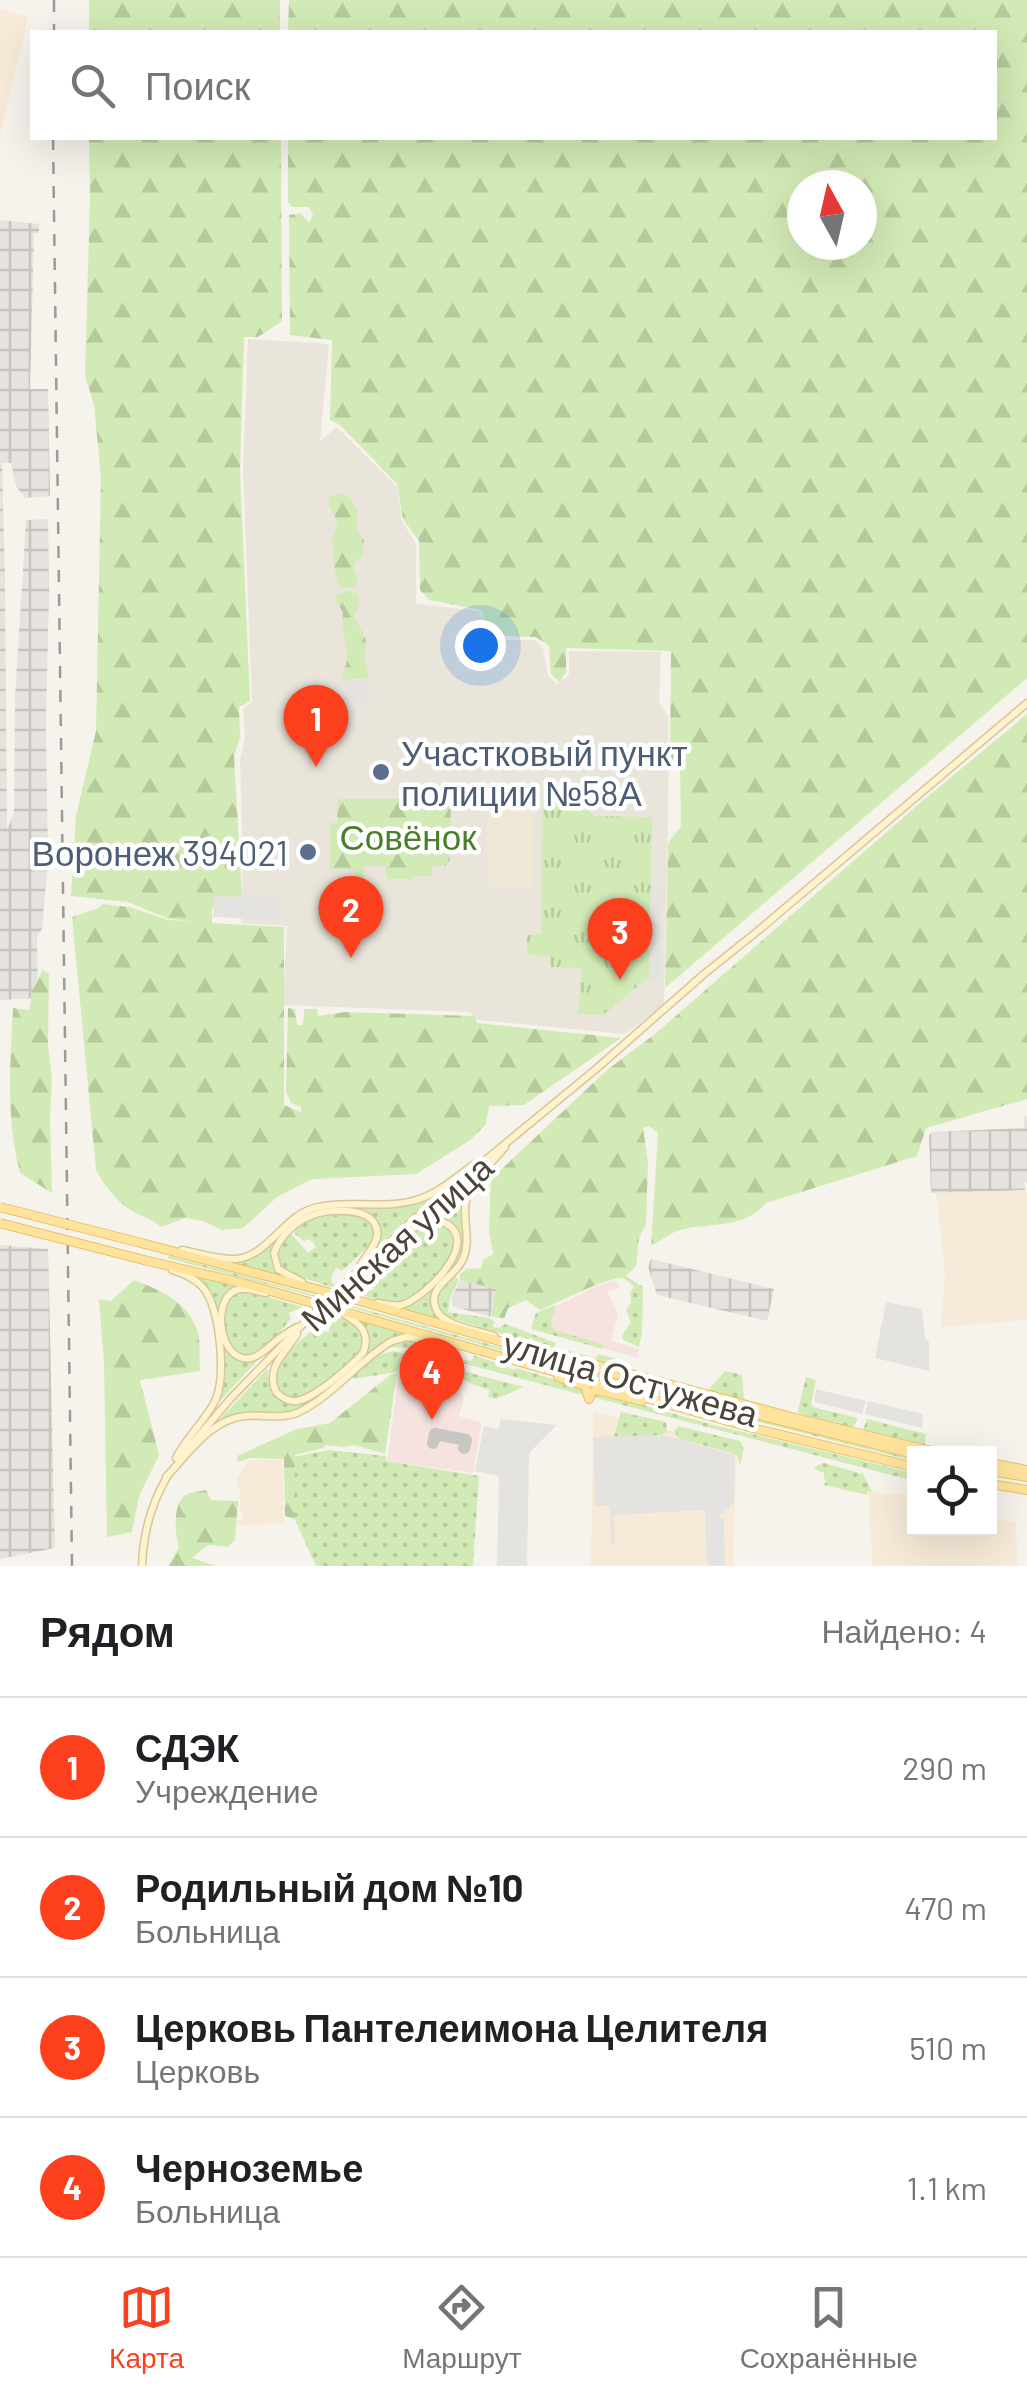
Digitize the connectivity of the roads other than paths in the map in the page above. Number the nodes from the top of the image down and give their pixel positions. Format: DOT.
graph roads {
  1 [pos="1027,702"];
  2 [pos="516,1135"];
  3 [pos="506,1143"];
  4 [pos="0,1207"];
  5 [pos="0,1223"];
  6 [pos="145,1244"];
  7 [pos="144,1260"];
  8 [pos="355,1274"];
  9 [pos="318,1290"];
  10 [pos="350,1298"];
  11 [pos="302,1300"];
  12 [pos="336,1310"];
  13 [pos="303,1324"];
  14 [pos="529,1349"];
  15 [pos="507,1359"];
  16 [pos="756,1429"];
  17 [pos="912,1446"];
  18 [pos="907,1452"];
  19 [pos="907,1465"];
  20 [pos="997,1468"];
  21 [pos="1027,1473"];
  22 [pos="166,1477"];
  23 [pos="997,1485"];
  24 [pos="1027,1490"];
  25 [pos="142,1566"];
  1 -- 2 [label="street, Минская улица"];
  2 -- 3 [label="street, Минская улица"];
  2 -- 14 [label="street"];
  3 -- 6 [label="street"];
  3 -- 8 [label="street, Минская улица"];
  4 -- 6 [label="main road, улица Остужева, bridge"];
  5 -- 7 [label="main road, улица Остужева, bridge"];
  6 -- 9 [label="main road, улица Остужева"];
  7 -- 11 [label="main road, улица Остужева"];
  7 -- 22 [label="street"];
  8 -- 9 [label="street"];
  8 -- 10 [label="street"];
  8 -- 13 [label="street, Минская улица, bridge"];
  9 -- 10 [label="main road, улица Остужева"];
  10 -- 14 [label="main road, улица Остужева"];
  11 -- 12 [label="main road, улица Остужева"];
  11 -- 13 [label="street"];
  12 -- 13 [label="street"];
  12 -- 15 [label="main road, улица Остужева"];
  13 -- 22 [label="street, Минская улица"];
  14 -- 17 [label="main road"];
  14 -- 18 [label="main road, улица Остужева"];
  15 -- 16 [label="main road, улица Остужева"];
  15 -- 16 [label="main road"];
  15 -- 22 [label="street"];
  16 -- 19 [label="main road, улица Остужева"];
  20 -- 21 [label="main road"];
  22 -- 25 [label="street, Минская улица"];
  23 -- 24 [label="main road"];
}
